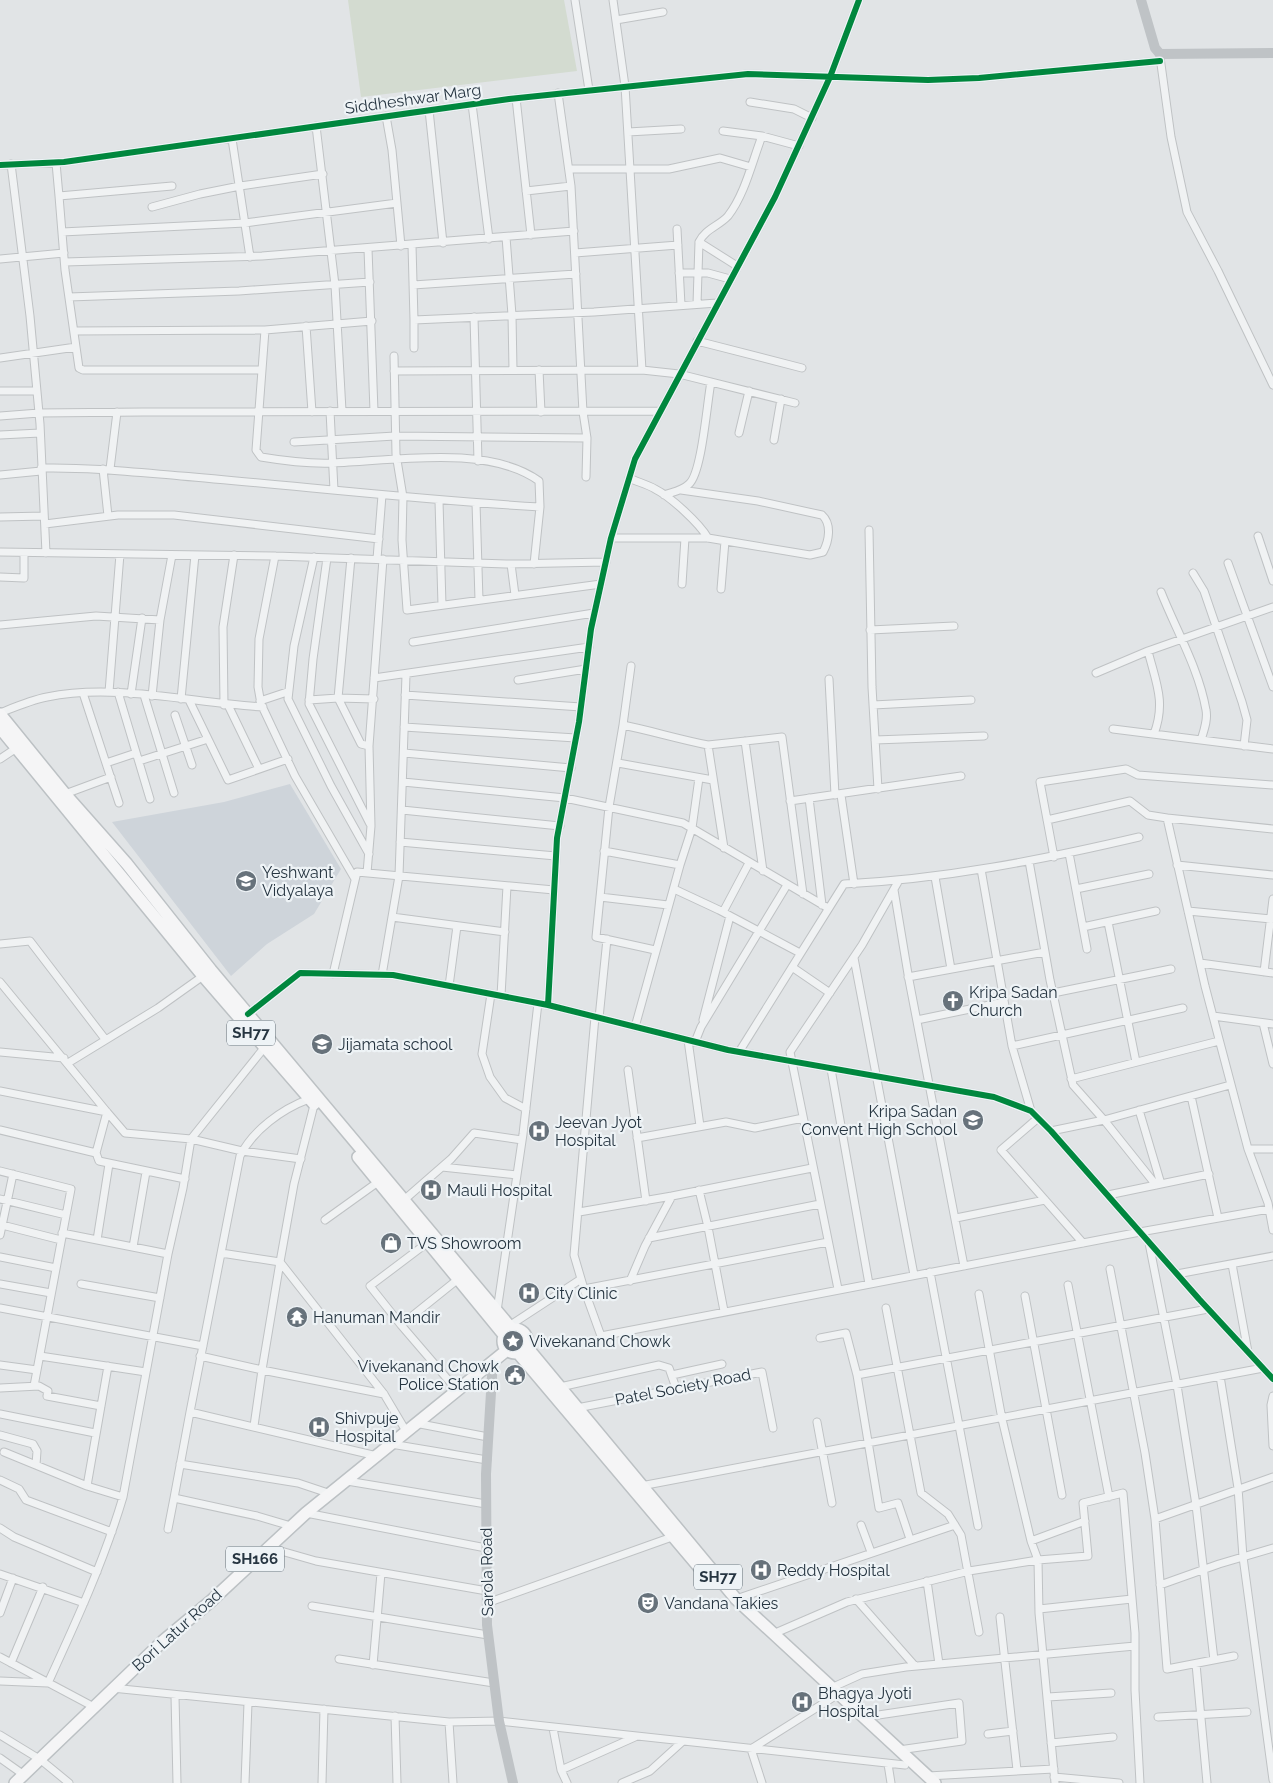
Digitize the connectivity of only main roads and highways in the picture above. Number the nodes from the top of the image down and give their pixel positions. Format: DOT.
graph roads {
  1 [pos="1140,0"];
  2 [pos="1273,52"];
  3 [pos="0,713"];
  4 [pos="0,728"];
  5 [pos="21,745"];
  6 [pos="509,1330"];
  7 [pos="517,1349"];
  8 [pos="493,1360"];
  9 [pos="832,1693"];
  10 [pos="20,1779"];
  11 [pos="929,1781"];
  12 [pos="513,1783"];
  1 -- 2 [label="main road"];
  3 -- 5 [label="main road, SH77"];
  4 -- 5 [label="main road, SH77"];
  5 -- 6 [label="main road, SH77"];
  5 -- 6 [label="main road, SH77"];
  6 -- 7 [label="main road"];
  6 -- 7 [label="main road, SH77"];
  7 -- 8 [label="main road, Bori Latur Road / SH166"];
  7 -- 9 [label="main road, SH77"];
  7 -- 9 [label="main road, SH77"];
  8 -- 10 [label="main road, Bori Latur Road / SH166"];
  8 -- 12 [label="main road, Sarola Road"];
  9 -- 11 [label="main road, SH77"];
  9 -- 11 [label="main road, SH77"];
}
